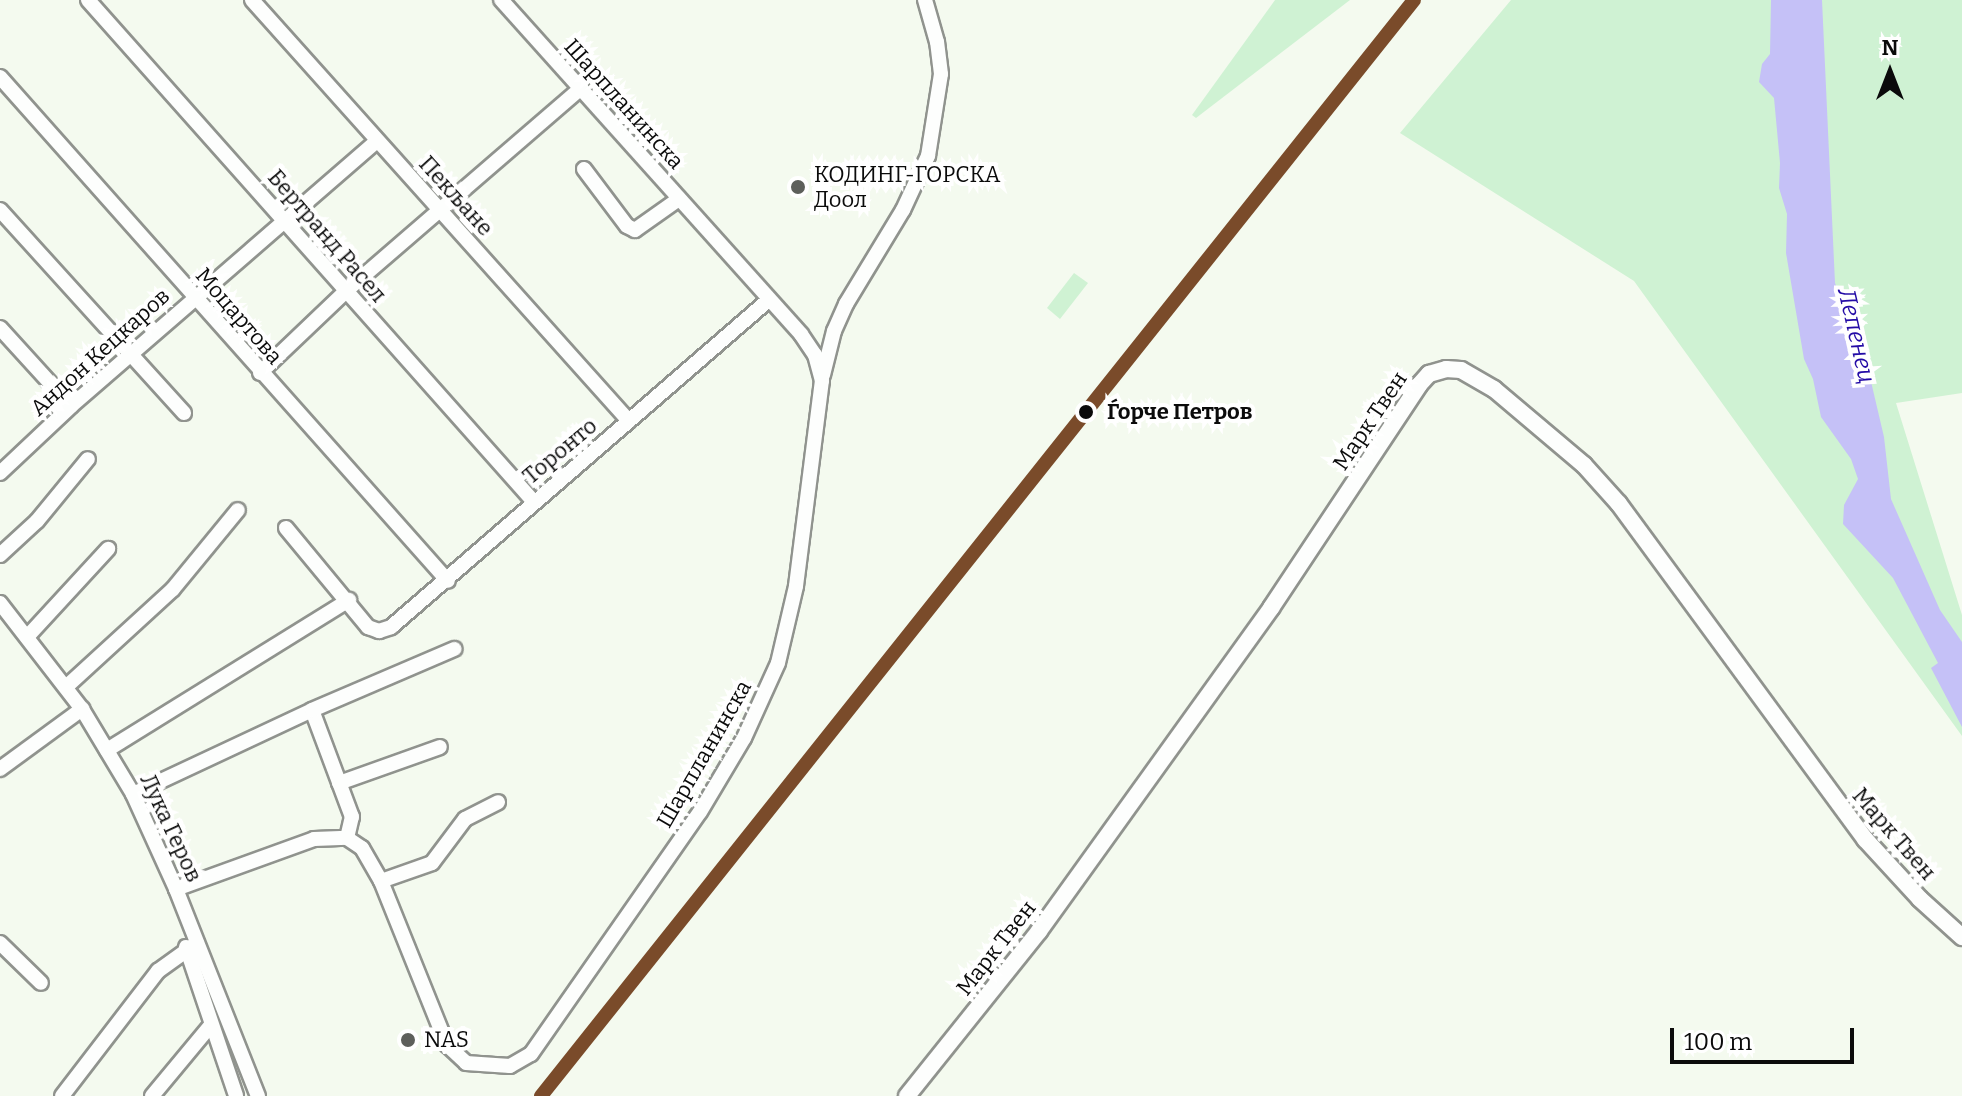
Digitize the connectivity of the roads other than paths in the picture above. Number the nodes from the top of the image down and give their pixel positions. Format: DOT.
graph roads {
  1 [pos="88,0"];
  2 [pos="252,0"];
  3 [pos="501,0"];
  4 [pos="925,0"];
  5 [pos="0,77"];
  6 [pos="581,88"];
  7 [pos="377,141"];
  8 [pos="584,169"];
  9 [pos="679,199"];
  10 [pos="0,210"];
  11 [pos="440,211"];
  12 [pos="285,221"];
  13 [pos="346,291"];
  14 [pos="194,298"];
  15 [pos="769,300"];
  16 [pos="0,328"];
  17 [pos="130,355"];
  18 [pos="260,373"];
  19 [pos="822,381"];
  20 [pos="71,406"];
  21 [pos="184,413"];
  22 [pos="629,421"];
  23 [pos="88,459"];
  24 [pos="0,473"];
  25 [pos="534,502"];
  26 [pos="238,510"];
  27 [pos="286,528"];
  28 [pos="108,549"];
  29 [pos="0,555"];
  30 [pos="448,581"];
  31 [pos="349,600"];
  32 [pos="0,603"];
  33 [pos="27,637"];
  34 [pos="454,649"];
  35 [pos="66,687"];
  36 [pos="82,709"];
  37 [pos="312,710"];
  38 [pos="440,747"];
  39 [pos="107,750"];
  40 [pos="0,769"];
  41 [pos="339,783"];
  42 [pos="133,794"];
  43 [pos="498,802"];
  44 [pos="347,838"];
  45 [pos="381,881"];
  46 [pos="176,889"];
  47 [pos="1962,937"];
  48 [pos="0,943"];
  49 [pos="192,945"];
  50 [pos="41,983"];
  51 [pos="211,1025"];
  52 [pos="62,1096"];
  53 [pos="152,1096"];
  54 [pos="236,1096"];
  55 [pos="258,1096"];
  56 [pos="907,1096"];
  1 -- 12 [label="street, Бертранд Расел"];
  2 -- 7 [label="street, Пекљане"];
  3 -- 6 [label="street, Шарпланинска"];
  4 -- 19 [label="street"];
  5 -- 14 [label="street, Моцартова"];
  6 -- 9 [label="street, Шарпланинска"];
  6 -- 11 [label="street"];
  7 -- 11 [label="street, Пекљане"];
  7 -- 12 [label="street, Андон Кецкаров"];
  8 -- 9 [label="street"];
  9 -- 15 [label="street, Шарпланинска"];
  10 -- 17 [label="street"];
  11 -- 13 [label="street"];
  11 -- 22 [label="street, Пекљане"];
  12 -- 13 [label="street, Бертранд Расел"];
  12 -- 14 [label="street, Андон Кецкаров"];
  13 -- 18 [label="street"];
  13 -- 25 [label="street, Бертранд Расел"];
  14 -- 17 [label="street, Андон Кецкаров"];
  14 -- 18 [label="street, Моцартова"];
  15 -- 19 [label="street, Шарпланинска"];
  15 -- 22 [label="street, Торонто"];
  16 -- 20 [label="street"];
  17 -- 20 [label="street, Андон Кецкаров"];
  17 -- 21 [label="street"];
  18 -- 30 [label="street, Моцартова"];
  19 -- 45 [label="street, Шарпланинска"];
  20 -- 24 [label="street, Андон Кецкаров"];
  22 -- 25 [label="street, Торонто"];
  23 -- 29 [label="street"];
  25 -- 30 [label="street, Торонто"];
  26 -- 35 [label="street"];
  27 -- 31 [label="street"];
  28 -- 33 [label="street"];
  30 -- 31 [label="street, Торонто"];
  31 -- 39 [label="street"];
  32 -- 33 [label="street, Лука Геров"];
  33 -- 35 [label="street, Лука Геров"];
  34 -- 37 [label="street"];
  35 -- 36 [label="street, Лука Геров"];
  36 -- 39 [label="street, Лука Геров"];
  36 -- 40 [label="street"];
  37 -- 41 [label="street"];
  37 -- 42 [label="street"];
  38 -- 41 [label="street"];
  39 -- 42 [label="street, Лука Геров"];
  41 -- 44 [label="street"];
  42 -- 46 [label="street, Лука Геров"];
  43 -- 45 [label="street"];
  44 -- 45 [label="street, Шарпланинска"];
  44 -- 46 [label="street"];
  46 -- 49 [label="street, Лука Геров"];
  47 -- 56 [label="street, Марк Твен"];
  48 -- 50 [label="street"];
  49 -- 51 [label="street"];
  49 -- 52 [label="street"];
  49 -- 55 [label="street, Лука Геров"];
  51 -- 53 [label="street"];
  51 -- 54 [label="street"];
}
